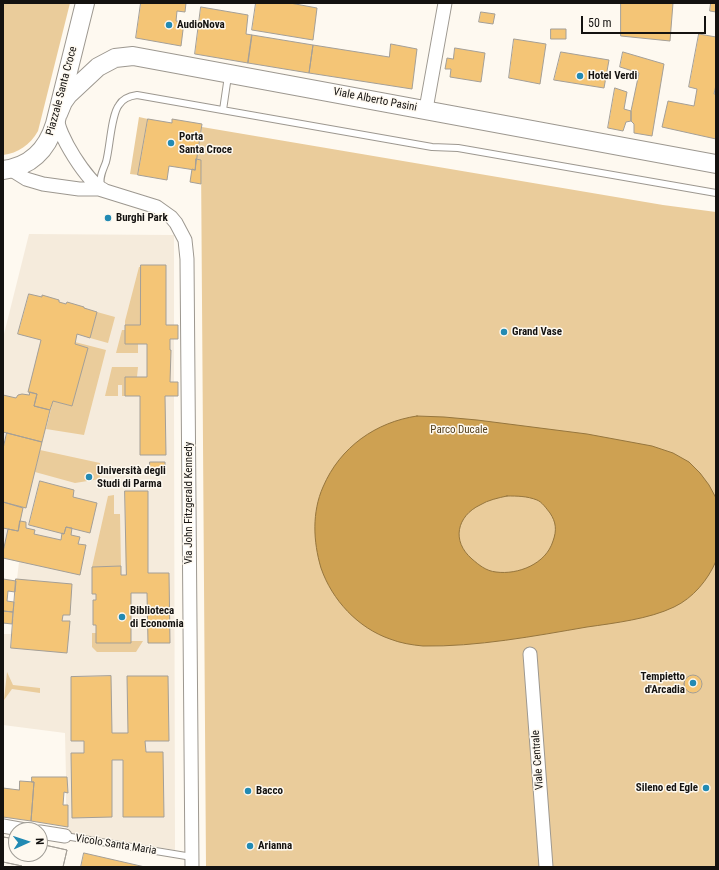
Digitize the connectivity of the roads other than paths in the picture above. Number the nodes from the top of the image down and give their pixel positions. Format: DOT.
graph roads {
  1 [pos="85,3"];
  2 [pos="445,3"];
  3 [pos="229,73"];
  4 [pos="426,109"];
  5 [pos="222,110"];
  6 [pos="58,114"];
  7 [pos="716,164"];
  8 [pos="11,168"];
  9 [pos="104,190"];
  10 [pos="716,193"];
  11 [pos="530,654"];
  12 [pos="48,833"];
  13 [pos="65,836"];
  14 [pos="192,862"];
  15 [pos="546,867"];
  1 -- 6 [label="main road, Piazzale Santa Croce"];
  2 -- 4 [label="street"];
  3 -- 4 [label="main road, Viale Alberto Pasini"];
  3 -- 5 [label="lane"];
  3 -- 6 [label="main road, Viale Alberto Pasini"];
  4 -- 7 [label="main road, Viale Alberto Pasini"];
  5 -- 9 [label="lane"];
  5 -- 10 [label="lane"];
  6 -- 8 [label="main road, Piazzale Santa Croce"];
  6 -- 9 [label="street, Via John Fitzgerald Kennedy"];
  8 -- 9 [label="street, Via John Fitzgerald Kennedy"];
  9 -- 14 [label="street, Via John Fitzgerald Kennedy"];
  11 -- 15 [label="street, Viale Centrale"];
  12 -- 13 [label="street, Vicolo Santa Maria"];
  13 -- 14 [label="lane, Vicolo Santa Maria"];
}
